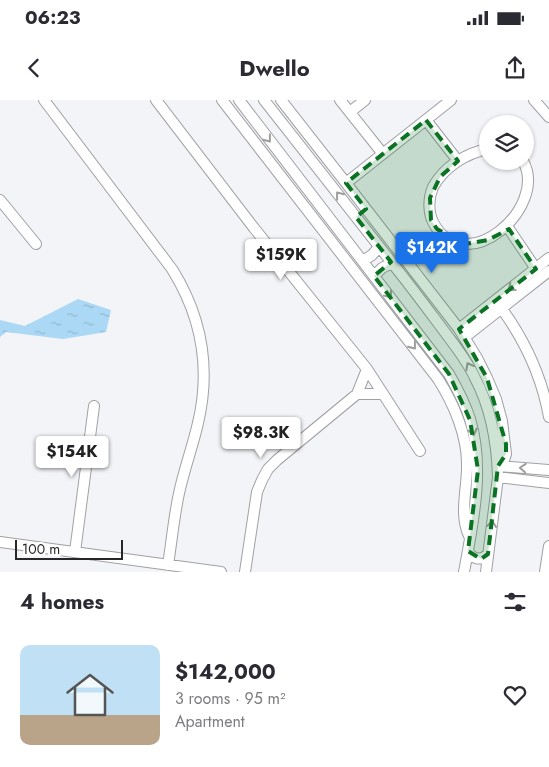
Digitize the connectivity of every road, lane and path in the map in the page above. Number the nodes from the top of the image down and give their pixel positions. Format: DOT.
graph roads {
  1 [pos="44,100"];
  2 [pos="156,100"];
  3 [pos="222,100"];
  4 [pos="239,100"];
  5 [pos="264,100"];
  6 [pos="281,100"];
  7 [pos="340,100"];
  8 [pos="365,100"];
  9 [pos="451,100"];
  10 [pos="534,100"];
  11 [pos="350,112"];
  12 [pos="549,117"];
  13 [pos="426,120"];
  14 [pos="479,152"];
  15 [pos="383,154"];
  16 [pos="458,161"];
  17 [pos="528,170"];
  18 [pos="346,183"];
  19 [pos="0,200"];
  20 [pos="366,209"];
  21 [pos="356,217"];
  22 [pos="509,229"];
  23 [pos="36,244"];
  24 [pos="379,247"];
  25 [pos="549,258"];
  26 [pos="363,261"];
  27 [pos="392,263"];
  28 [pos="544,275"];
  29 [pos="374,276"];
  30 [pos="435,298"];
  31 [pos="426,306"];
  32 [pos="502,308"];
  33 [pos="462,333"];
  34 [pos="367,369"];
  35 [pos="357,394"];
  36 [pos="383,394"];
  37 [pos="94,406"];
  38 [pos="549,417"];
  39 [pos="420,451"];
  40 [pos="549,470"];
  41 [pos="498,471"];
  42 [pos="549,483"];
  43 [pos="470,537"];
  44 [pos="0,542"];
  45 [pos="549,546"];
  46 [pos="468,551"];
  47 [pos="74,552"];
  48 [pos="488,554"];
  49 [pos="168,565"];
  50 [pos="221,572"];
  51 [pos="245,572"];
  52 [pos="464,572"];
  53 [pos="486,572"];
  54 [pos="545,572"];
  1 -- 49 [label="street"];
  2 -- 34 [label="street"];
  3 -- 43 [label="street, one-way"];
  4 -- 26 [label="street, one-way"];
  21 -- 5 [label="street, one-way"];
  6 -- 18 [label="street"];
  7 -- 11 [label="street"];
  8 -- 11 [label="street"];
  9 -- 13 [label="street"];
  10 -- 12 [label="street"];
  11 -- 15 [label="street"];
  13 -- 15 [label="street"];
  13 -- 16 [label="street"];
  14 -- 16 [label="street"];
  15 -- 18 [label="street"];
  16 -- 22 [label="street"];
  17 -- 22 [label="street"];
  18 -- 20 [label="street"];
  19 -- 23 [label="street"];
  20 -- 21 [label="street"];
  20 -- 30 [label="street"];
  21 -- 24 [label="street"];
  22 -- 28 [label="street"];
  24 -- 26 [label="street"];
  24 -- 27 [label="street"];
  25 -- 28 [label="street"];
  26 -- 29 [label="street"];
  27 -- 29 [label="street"];
  27 -- 31 [label="street"];
  28 -- 32 [label="street"];
  28 -- 33 [label="street, one-way"];
  29 -- 43 [label="street, one-way"];
  30 -- 31 [label="street"];
  30 -- 33 [label="street"];
  41 -- 31 [label="street, one-way"];
  32 -- 33 [label="street"];
  32 -- 38 [label="street"];
  33 -- 41 [label="street"];
  34 -- 35 [label="street"];
  34 -- 36 [label="street"];
  35 -- 36 [label="street"];
  35 -- 51 [label="street"];
  36 -- 39 [label="street"];
  37 -- 47 [label="street"];
  40 -- 41 [label="street, one-way"];
  41 -- 42 [label="street"];
  48 -- 41 [label="street, one-way"];
  43 -- 46 [label="street"];
  44 -- 47 [label="street"];
  45 -- 54 [label="street"];
  46 -- 48 [label="street"];
  46 -- 52 [label="street"];
  47 -- 49 [label="street"];
  48 -- 53 [label="street"];
  49 -- 50 [label="street"];
}
